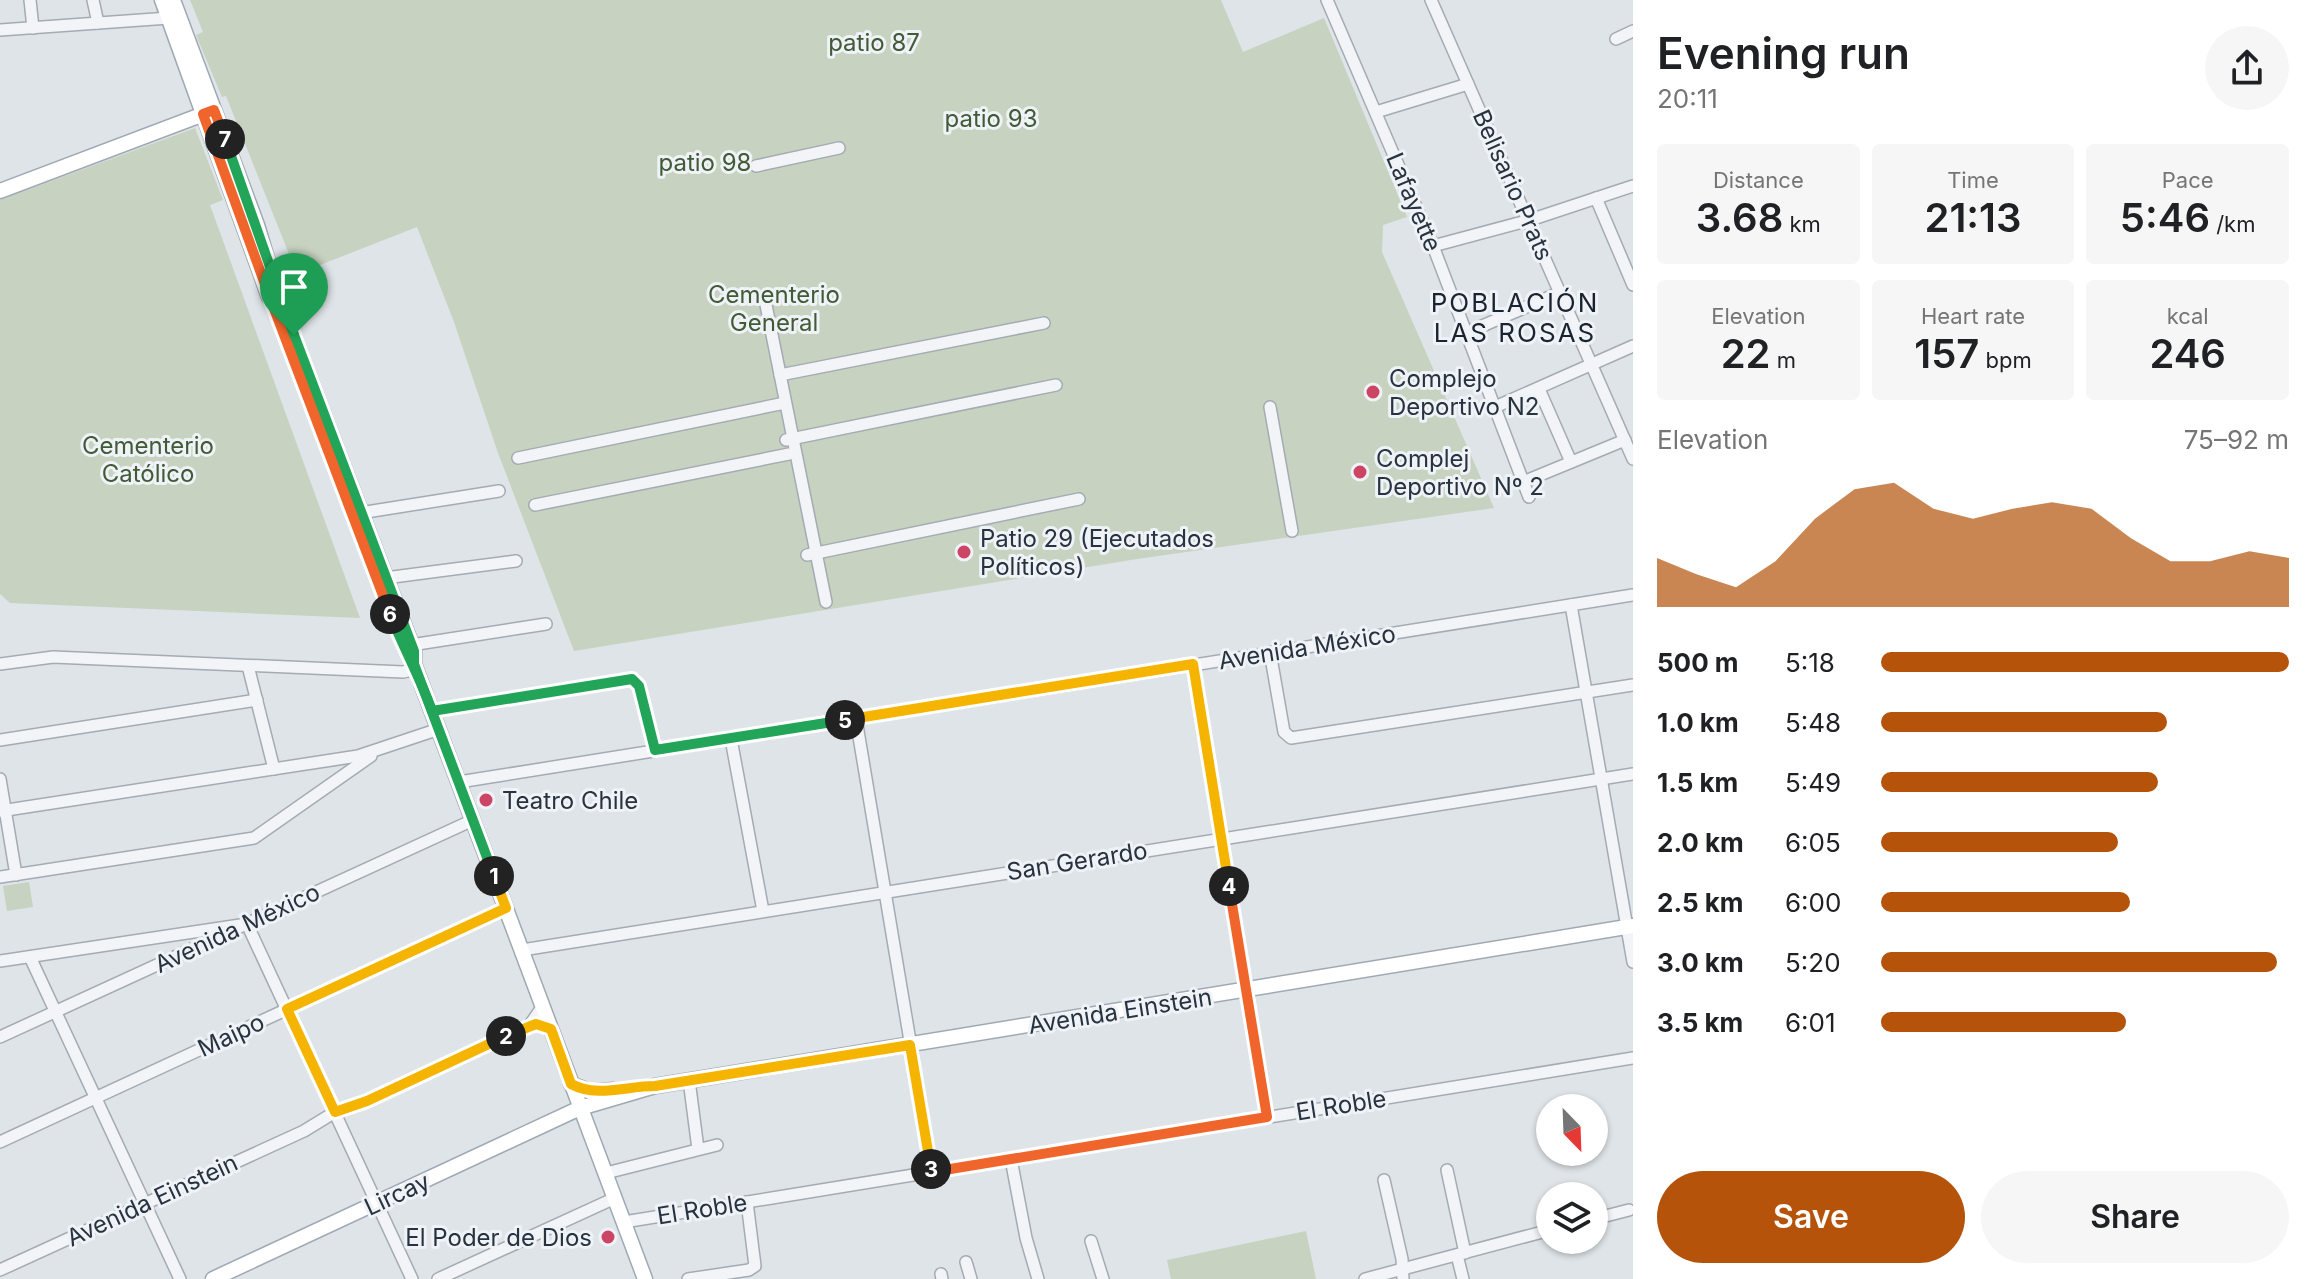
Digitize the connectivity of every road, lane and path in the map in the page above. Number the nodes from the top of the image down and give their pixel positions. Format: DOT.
graph roads {
  1 [pos="30,0"];
  2 [pos="93,0"];
  3 [pos="162,0"];
  4 [pos="173,0"];
  5 [pos="1431,0"];
  6 [pos="1329,1"];
  7 [pos="169,18"];
  8 [pos="98,23"];
  9 [pos="33,28"];
  10 [pos="0,30"];
  11 [pos="1633,31"];
  12 [pos="1616,39"];
  13 [pos="1468,84"];
  14 [pos="209,112"];
  15 [pos="1376,112"];
  16 [pos="839,148"];
  17 [pos="756,166"];
  18 [pos="1633,186"];
  19 [pos="0,191"];
  20 [pos="1596,198"];
  21 [pos="1530,220"];
  22 [pos="1433,246"];
  23 [pos="1633,285"];
  24 [pos="1561,292"];
  25 [pos="765,300"];
  26 [pos="1044,323"];
  27 [pos="1466,333"];
  28 [pos="1633,346"];
  29 [pos="1592,366"];
  30 [pos="780,375"];
  31 [pos="1056,385"];
  32 [pos="1539,389"];
  33 [pos="780,404"];
  34 [pos="1270,407"];
  35 [pos="1495,407"];
  36 [pos="789,440"];
  37 [pos="1625,440"];
  38 [pos="789,454"];
  39 [pos="518,458"];
  40 [pos="1633,459"];
  41 [pos="1571,462"];
  42 [pos="1523,482"];
  43 [pos="499,491"];
  44 [pos="1529,497"];
  45 [pos="1079,499"];
  46 [pos="535,505"];
  47 [pos="360,513"];
  48 [pos="1292,531"];
  49 [pos="811,554"];
  50 [pos="516,561"];
  51 [pos="385,578"];
  52 [pos="1633,595"];
  53 [pos="826,602"];
  54 [pos="1571,605"];
  55 [pos="546,624"];
  56 [pos="411,645"];
  57 [pos="1270,652"];
  58 [pos="0,664"];
  59 [pos="1193,664"];
  60 [pos="248,666"];
  61 [pos="416,667"];
  62 [pos="1633,685"];
  63 [pos="1587,693"];
  64 [pos="257,700"];
  65 [pos="432,711"];
  66 [pos="856,719"];
  67 [pos="439,729"];
  68 [pos="731,739"];
  69 [pos="0,740"];
  70 [pos="655,750"];
  71 [pos="378,751"];
  72 [pos="341,759"];
  73 [pos="274,769"];
  74 [pos="346,773"];
  75 [pos="1633,774"];
  76 [pos="0,779"];
  77 [pos="1602,779"];
  78 [pos="459,782"];
  79 [pos="3,811"];
  80 [pos="473,820"];
  81 [pos="1222,838"];
  82 [pos="16,875"];
  83 [pos="0,877"];
  84 [pos="885,891"];
  85 [pos="506,908"];
  86 [pos="763,911"];
  87 [pos="247,924"];
  88 [pos="1630,926"];
  89 [pos="522,950"];
  90 [pos="30,957"];
  91 [pos="0,961"];
  92 [pos="1633,962"];
  93 [pos="1246,990"];
  94 [pos="543,1006"];
  95 [pos="287,1009"];
  96 [pos="56,1011"];
  97 [pos="529,1026"];
  98 [pos="551,1029"];
  99 [pos="0,1037"];
  100 [pos="910,1045"];
  101 [pos="1633,1058"];
  102 [pos="689,1080"];
  103 [pos="571,1084"];
  104 [pos="655,1086"];
  105 [pos="613,1090"];
  106 [pos="96,1098"];
  107 [pos="580,1108"];
  108 [pos="336,1116"];
  109 [pos="1267,1117"];
  110 [pos="0,1142"];
  111 [pos="717,1145"];
  112 [pos="698,1149"];
  113 [pos="1011,1159"];
  114 [pos="1447,1170"];
  115 [pos="932,1172"];
  116 [pos="606,1173"];
  117 [pos="1384,1180"];
  118 [pos="615,1198"];
  119 [pos="747,1202"];
  120 [pos="145,1203"];
  121 [pos="377,1204"];
  122 [pos="1629,1210"];
  123 [pos="1608,1215"];
  124 [pos="624,1222"];
  125 [pos="1536,1234"];
  126 [pos="1091,1241"];
  127 [pos="1461,1254"];
  128 [pos="966,1262"];
  129 [pos="0,1270"];
  130 [pos="1403,1274"];
  131 [pos="180,1279"];
  132 [pos="213,1279"];
  133 [pos="412,1279"];
  134 [pos="438,1279"];
  135 [pos="645,1279"];
  136 [pos="688,1279"];
  137 [pos="971,1279"];
  138 [pos="1038,1279"];
  139 [pos="1103,1279"];
  140 [pos="1365,1279"];
  141 [pos="1463,1279"];
  1 -- 9 [label="street"];
  2 -- 8 [label="street"];
  3 -- 7 [label="main road"];
  4 -- 14 [label="main road"];
  5 -- 13 [label="street, Belisario Prats"];
  6 -- 15 [label="street, Lafayette"];
  7 -- 8 [label="street"];
  7 -- 14 [label="main road"];
  8 -- 9 [label="street"];
  9 -- 10 [label="street"];
  11 -- 12 [label="street"];
  13 -- 15 [label="street"];
  13 -- 21 [label="street, Belisario Prats"];
  14 -- 19 [label="main road"];
  14 -- 47 [label="main road"];
  14 -- 61 [label="main road"];
  15 -- 22 [label="street, Lafayette"];
  16 -- 17 [label="street"];
  18 -- 20 [label="street"];
  20 -- 21 [label="street"];
  20 -- 23 [label="street"];
  21 -- 22 [label="street"];
  21 -- 24 [label="street, Belisario Prats"];
  22 -- 27 [label="street, Lafayette"];
  24 -- 27 [label="street"];
  24 -- 29 [label="street, Belisario Prats"];
  25 -- 30 [label="street"];
  26 -- 30 [label="street"];
  27 -- 35 [label="street, Lafayette"];
  28 -- 29 [label="street"];
  29 -- 32 [label="street"];
  29 -- 37 [label="street, Belisario Prats"];
  30 -- 36 [label="street"];
  31 -- 36 [label="street"];
  32 -- 35 [label="street"];
  32 -- 41 [label="street"];
  33 -- 39 [label="street"];
  34 -- 48 [label="street"];
  35 -- 42 [label="street, Lafayette"];
  36 -- 49 [label="street"];
  37 -- 40 [label="street, Belisario Prats"];
  37 -- 41 [label="street"];
  38 -- 46 [label="street"];
  41 -- 42 [label="street"];
  42 -- 44 [label="street, Lafayette"];
  43 -- 47 [label="street"];
  45 -- 49 [label="street"];
  47 -- 51 [label="main road"];
  49 -- 53 [label="street"];
  50 -- 51 [label="street"];
  51 -- 56 [label="main road"];
  52 -- 54 [label="street, Avenida México"];
  54 -- 57 [label="street, Avenida México"];
  54 -- 63 [label="street"];
  55 -- 56 [label="street"];
  56 -- 61 [label="main road"];
  57 -- 59 [label="street, Avenida México"];
  57 -- 63 [label="street"];
  58 -- 60 [label="street"];
  59 -- 66 [label="street, Avenida México"];
  59 -- 81 [label="street"];
  60 -- 61 [label="street"];
  60 -- 64 [label="street"];
  61 -- 65 [label="main road"];
  62 -- 63 [label="street"];
  63 -- 77 [label="street"];
  64 -- 69 [label="street"];
  64 -- 73 [label="street"];
  65 -- 67 [label="main road"];
  65 -- 70 [label="street"];
  66 -- 68 [label="street, Avenida México"];
  66 -- 84 [label="street"];
  67 -- 71 [label="street"];
  67 -- 78 [label="main road"];
  68 -- 70 [label="street, Avenida México"];
  68 -- 86 [label="street"];
  70 -- 78 [label="street, Avenida México"];
  71 -- 72 [label="street"];
  71 -- 74 [label="street"];
  72 -- 73 [label="street"];
  72 -- 74 [label="street"];
  73 -- 79 [label="street"];
  74 -- 82 [label="street"];
  75 -- 77 [label="street, San Gerardo"];
  76 -- 79 [label="street"];
  77 -- 81 [label="street, San Gerardo"];
  77 -- 88 [label="street"];
  78 -- 80 [label="main road"];
  79 -- 82 [label="street"];
  80 -- 85 [label="main road"];
  80 -- 87 [label="street, Avenida México"];
  81 -- 84 [label="street, San Gerardo"];
  81 -- 93 [label="street"];
  82 -- 83 [label="street"];
  84 -- 86 [label="street, San Gerardo"];
  84 -- 100 [label="street"];
  85 -- 89 [label="main road"];
  85 -- 95 [label="street, Maipo"];
  86 -- 89 [label="street, San Gerardo"];
  87 -- 90 [label="street"];
  87 -- 95 [label="street"];
  87 -- 96 [label="street, Avenida México"];
  88 -- 92 [label="street"];
  88 -- 93 [label="main road, Avenida Einstein"];
  89 -- 94 [label="main road"];
  90 -- 91 [label="street"];
  90 -- 96 [label="street"];
  93 -- 100 [label="main road, Avenida Einstein"];
  93 -- 109 [label="street"];
  94 -- 97 [label="street"];
  94 -- 98 [label="main road"];
  95 -- 106 [label="street, Maipo"];
  95 -- 108 [label="street"];
  96 -- 99 [label="street, Avenida México"];
  96 -- 106 [label="street"];
  97 -- 98 [label="street"];
  97 -- 108 [label="street, Avenida Einstein"];
  98 -- 103 [label="main road"];
  100 -- 102 [label="main road, Avenida Einstein"];
  100 -- 115 [label="street"];
  101 -- 109 [label="street, El Roble"];
  102 -- 104 [label="main road, Avenida Einstein"];
  102 -- 112 [label="street"];
  103 -- 105 [label="main road"];
  103 -- 107 [label="main road"];
  104 -- 105 [label="main road, Avenida Einstein"];
  104 -- 107 [label="main road, Avenida Einstein"];
  105 -- 107 [label="main road, Avenida Einstein"];
  106 -- 110 [label="street, Maipo"];
  106 -- 120 [label="street"];
  107 -- 116 [label="main road"];
  107 -- 121 [label="main road, Lircay"];
  108 -- 120 [label="street, Avenida Einstein"];
  108 -- 121 [label="street"];
  109 -- 113 [label="street, El Roble"];
  111 -- 112 [label="street"];
  112 -- 116 [label="street"];
  113 -- 115 [label="street, El Roble"];
  113 -- 138 [label="street"];
  114 -- 127 [label="street"];
  115 -- 119 [label="street, El Roble"];
  116 -- 118 [label="main road"];
  117 -- 130 [label="street"];
  118 -- 124 [label="main road"];
  118 -- 134 [label="street"];
  119 -- 124 [label="street, El Roble"];
  119 -- 136 [label="street"];
  120 -- 129 [label="street, Avenida Einstein"];
  120 -- 131 [label="street"];
  121 -- 132 [label="main road, Lircay"];
  121 -- 133 [label="street"];
  122 -- 123 [label="street"];
  124 -- 135 [label="main road"];
  125 -- 127 [label="street"];
  126 -- 139 [label="street"];
  127 -- 130 [label="street"];
  127 -- 141 [label="street"];
  128 -- 137 [label="street"];
  130 -- 140 [label="street"];
}
